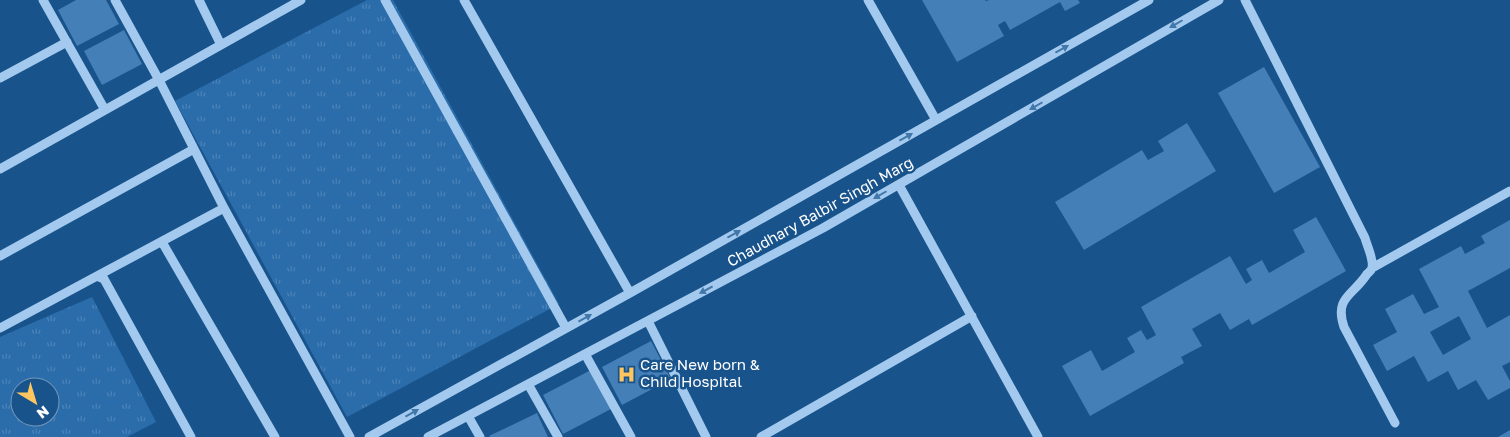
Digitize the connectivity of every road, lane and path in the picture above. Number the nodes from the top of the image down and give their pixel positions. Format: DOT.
graph roads {
  1 [pos="43,0"];
  2 [pos="115,0"];
  3 [pos="199,0"];
  4 [pos="301,0"];
  5 [pos="384,0"];
  6 [pos="464,0"];
  7 [pos="868,0"];
  8 [pos="1149,0"];
  9 [pos="1219,0"];
  10 [pos="1245,0"];
  11 [pos="66,42"];
  12 [pos="221,45"];
  13 [pos="0,78"];
  14 [pos="159,80"];
  15 [pos="105,110"];
  16 [pos="936,120"];
  17 [pos="194,149"];
  18 [pos="0,169"];
  19 [pos="899,185"];
  20 [pos="1510,191"];
  21 [pos="224,208"];
  22 [pos="162,242"];
  23 [pos="0,256"];
  24 [pos="1372,268"];
  25 [pos="97,276"];
  26 [pos="630,293"];
  27 [pos="972,316"];
  28 [pos="648,321"];
  29 [pos="0,328"];
  30 [pos="566,328"];
  31 [pos="585,354"];
  32 [pos="528,384"];
  33 [pos="468,416"];
  34 [pos="1395,423"];
  35 [pos="191,437"];
  36 [pos="275,437"];
  37 [pos="350,437"];
  38 [pos="369,437"];
  39 [pos="428,437"];
  40 [pos="480,437"];
  41 [pos="558,437"];
  42 [pos="631,437"];
  43 [pos="706,437"];
  44 [pos="761,437"];
  45 [pos="1038,437"];
  1 -- 11 [label="street"];
  2 -- 14 [label="street"];
  3 -- 12 [label="street"];
  4 -- 12 [label="street"];
  5 -- 30 [label="street"];
  6 -- 26 [label="street"];
  7 -- 16 [label="street"];
  16 -- 8 [label="street, Chaudhary Balbir Singh Marg, one-way"];
  9 -- 19 [label="street, Chaudhary Balbir Singh Marg, one-way"];
  10 -- 24 [label="street"];
  11 -- 13 [label="street"];
  11 -- 15 [label="street"];
  12 -- 14 [label="street"];
  14 -- 15 [label="street"];
  14 -- 17 [label="street"];
  15 -- 18 [label="street"];
  26 -- 16 [label="street, Chaudhary Balbir Singh Marg, one-way"];
  17 -- 21 [label="street"];
  17 -- 23 [label="street"];
  19 -- 27 [label="street"];
  19 -- 28 [label="street, Chaudhary Balbir Singh Marg, one-way"];
  20 -- 24 [label="street"];
  21 -- 22 [label="street"];
  21 -- 37 [label="street"];
  22 -- 25 [label="street"];
  22 -- 36 [label="street"];
  24 -- 34 [label="street"];
  25 -- 29 [label="street"];
  25 -- 35 [label="street"];
  30 -- 26 [label="street, Chaudhary Balbir Singh Marg, one-way"];
  27 -- 44 [label="street"];
  27 -- 45 [label="street"];
  28 -- 31 [label="street, Chaudhary Balbir Singh Marg"];
  28 -- 43 [label="street"];
  38 -- 30 [label="street, Chaudhary Balbir Singh Marg, one-way"];
  31 -- 32 [label="street, Chaudhary Balbir Singh Marg"];
  31 -- 42 [label="street"];
  32 -- 33 [label="street, Chaudhary Balbir Singh Marg"];
  32 -- 41 [label="street"];
  33 -- 39 [label="street, Chaudhary Balbir Singh Marg"];
  33 -- 40 [label="street"];
}
